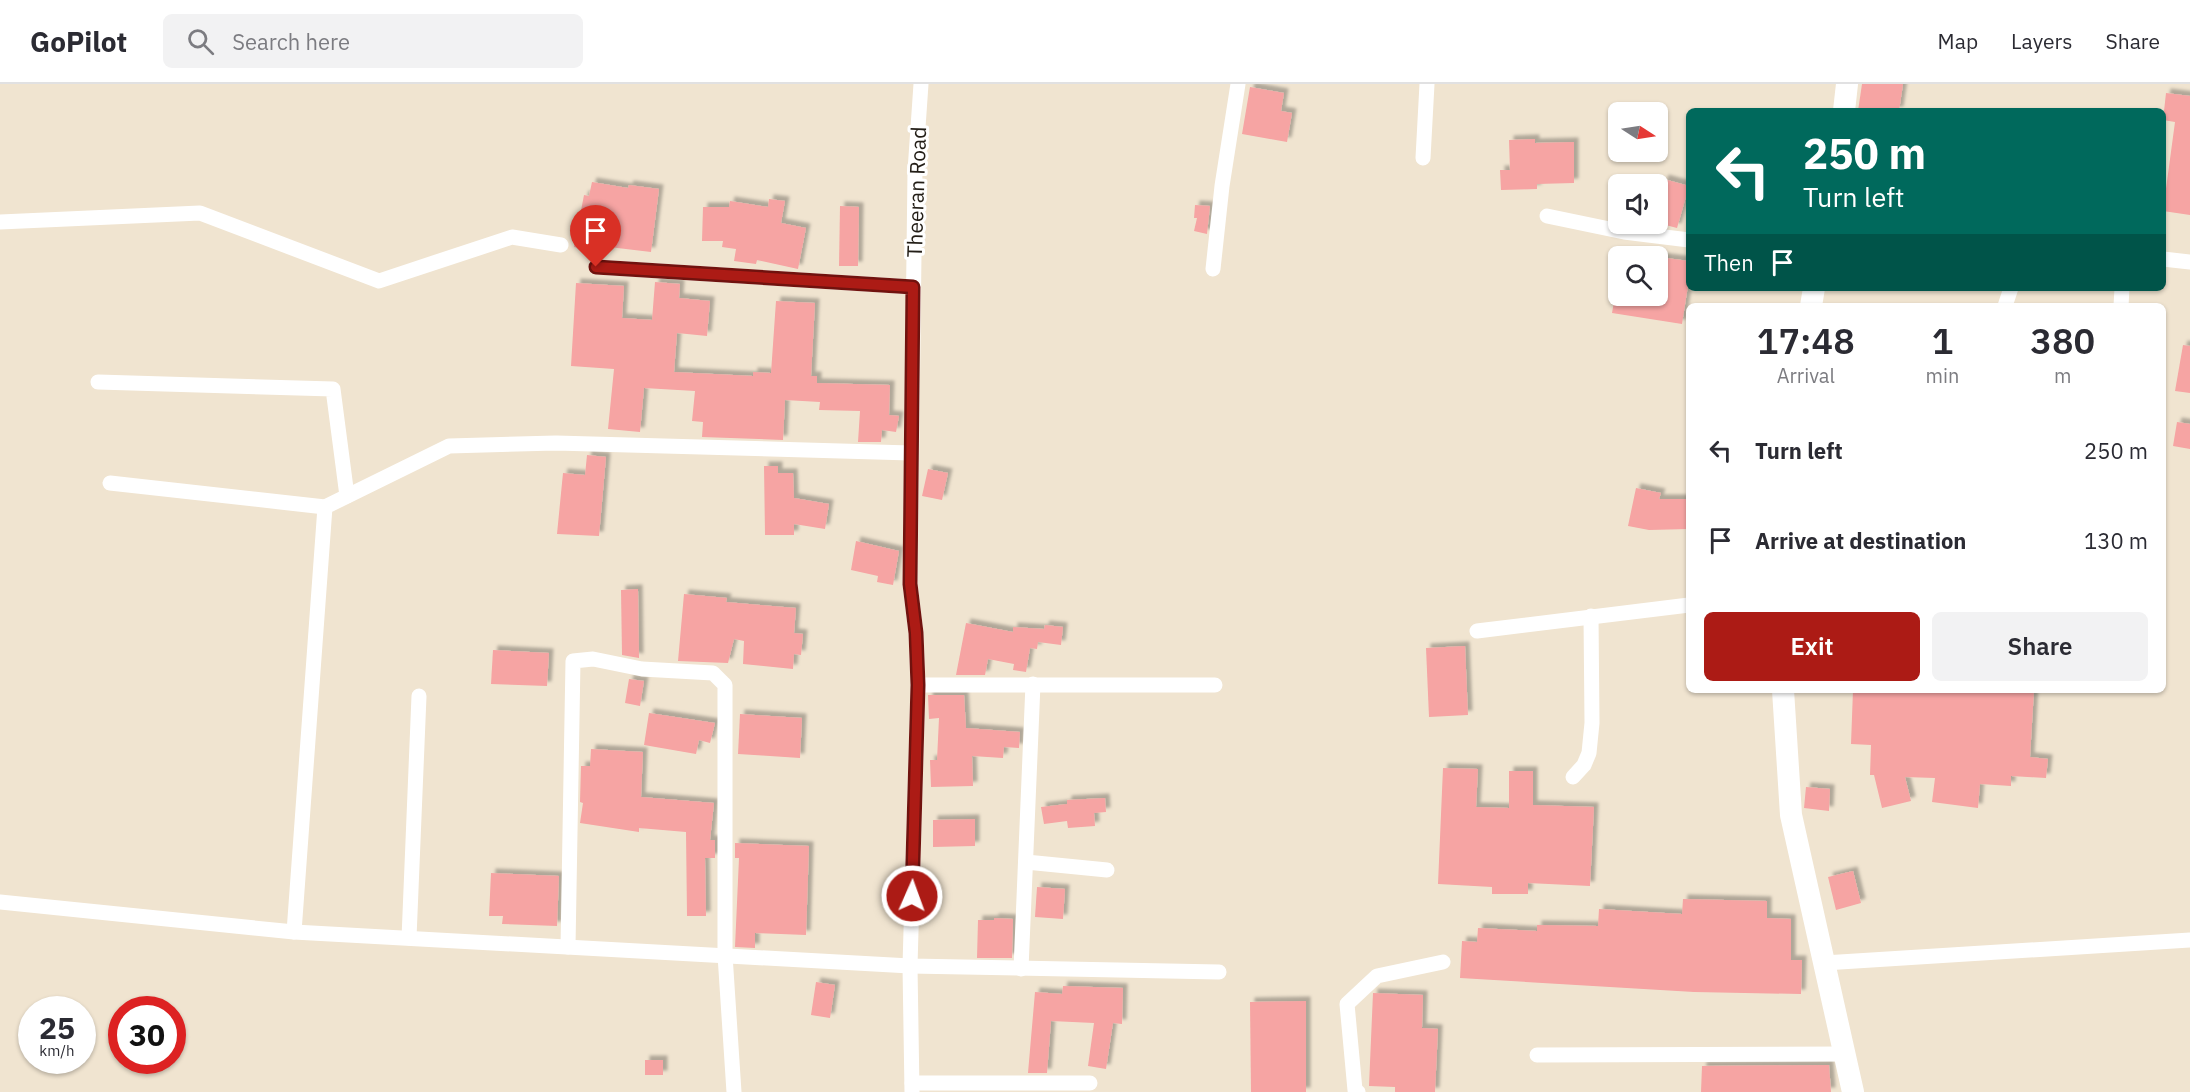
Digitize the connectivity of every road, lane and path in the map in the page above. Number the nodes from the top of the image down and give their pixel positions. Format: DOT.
graph roads {
  1 [pos="921,84"];
  2 [pos="1238,84"];
  3 [pos="1427,84"];
  4 [pos="1847,84"];
  5 [pos="1844,108"];
  6 [pos="1423,158"];
  7 [pos="1547,216"];
  8 [pos="0,222"];
  9 [pos="1686,240"];
  10 [pos="561,245"];
  11 [pos="2166,259"];
  12 [pos="2190,262"];
  13 [pos="596,267"];
  14 [pos="1213,270"];
  15 [pos="913,287"];
  16 [pos="98,382"];
  17 [pos="911,453"];
  18 [pos="110,483"];
  19 [pos="347,496"];
  20 [pos="325,507"];
  21 [pos="1686,605"];
  22 [pos="1591,616"];
  23 [pos="1477,631"];
  24 [pos="1033,684"];
  25 [pos="918,685"];
  26 [pos="1215,685"];
  27 [pos="1783,693"];
  28 [pos="419,696"];
  29 [pos="1573,777"];
  30 [pos="1026,862"];
  31 [pos="1107,870"];
  32 [pos="0,902"];
  33 [pos="294,932"];
  34 [pos="409,938"];
  35 [pos="2190,940"];
  36 [pos="568,947"];
  37 [pos="725,956"];
  38 [pos="1443,962"];
  39 [pos="1824,963"];
  40 [pos="910,966"];
  41 [pos="1022,969"];
  42 [pos="1219,972"];
  43 [pos="1845,1054"];
  44 [pos="1537,1055"];
  45 [pos="1090,1083"];
  46 [pos="912,1087"];
  47 [pos="734,1092"];
  48 [pos="1358,1092"];
  49 [pos="1853,1092"];
  1 -- 15 [label="street, Theeran Road"];
  2 -- 14 [label="street"];
  3 -- 6 [label="street"];
  4 -- 5 [label="street"];
  7 -- 9 [label="street"];
  8 -- 10 [label="street"];
  11 -- 12 [label="street"];
  13 -- 15 [label="street"];
  15 -- 17 [label="street, Theeran Road"];
  16 -- 19 [label="street"];
  17 -- 19 [label="street"];
  17 -- 25 [label="street, Theeran Road"];
  18 -- 20 [label="street"];
  19 -- 20 [label="street"];
  20 -- 33 [label="street"];
  21 -- 22 [label="street"];
  22 -- 23 [label="street"];
  22 -- 29 [label="street"];
  24 -- 25 [label="street"];
  24 -- 26 [label="street"];
  24 -- 30 [label="street"];
  25 -- 40 [label="street, Theeran Road"];
  27 -- 39 [label="street"];
  28 -- 34 [label="street"];
  30 -- 31 [label="street"];
  30 -- 41 [label="street"];
  32 -- 33 [label="street"];
  33 -- 34 [label="street"];
  34 -- 36 [label="street"];
  35 -- 39 [label="street"];
  36 -- 37 [label="street"];
  36 -- 37 [label="street"];
  37 -- 40 [label="street"];
  37 -- 47 [label="street"];
  38 -- 48 [label="street"];
  39 -- 43 [label="street"];
  40 -- 41 [label="street"];
  40 -- 46 [label="street, Theeran Road"];
  41 -- 42 [label="street"];
  43 -- 44 [label="street"];
  43 -- 49 [label="street"];
  45 -- 46 [label="street"];
}
